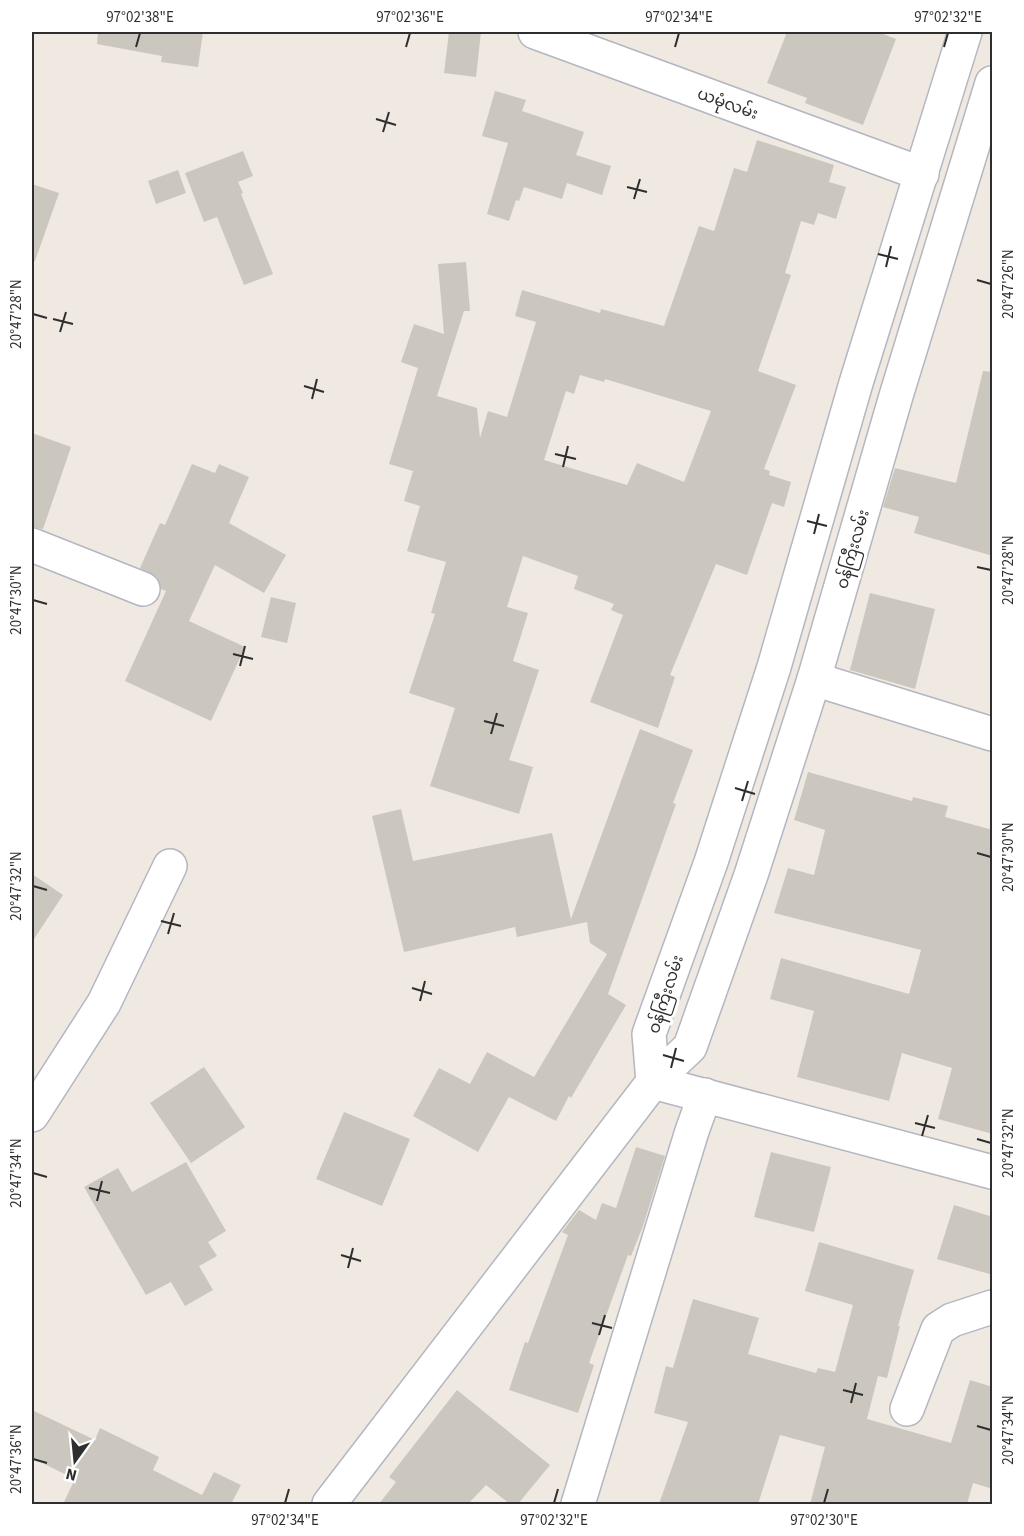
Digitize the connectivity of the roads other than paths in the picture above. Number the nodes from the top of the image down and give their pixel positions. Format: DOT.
graph roads {
  1 [pos="535,32"];
  2 [pos="957,34"];
  3 [pos="993,83"];
  4 [pos="922,174"];
  5 [pos="32,545"];
  6 [pos="143,589"];
  7 [pos="814,679"];
  8 [pos="993,734"];
  9 [pos="170,866"];
  10 [pos="653,1082"];
  11 [pos="705,1095"];
  12 [pos="32,1115"];
  13 [pos="993,1172"];
  14 [pos="993,1306"];
  15 [pos="906,1408"];
  16 [pos="329,1504"];
  17 [pos="578,1504"];
  1 -- 4 [label="street, ယမုံလမ်း"];
  2 -- 4 [label="street, ဝန်ကြီးလမ်း"];
  3 -- 7 [label="street, ဝန်ကြီးလမ်း"];
  4 -- 10 [label="street, ဝန်ကြီးလမ်း"];
  5 -- 6 [label="street"];
  7 -- 8 [label="street"];
  7 -- 10 [label="street, ဝန်ကြီးလမ်း"];
  9 -- 12 [label="street"];
  10 -- 11 [label="street"];
  10 -- 16 [label="street"];
  11 -- 13 [label="street"];
  11 -- 17 [label="street"];
  14 -- 15 [label="street"];
}
